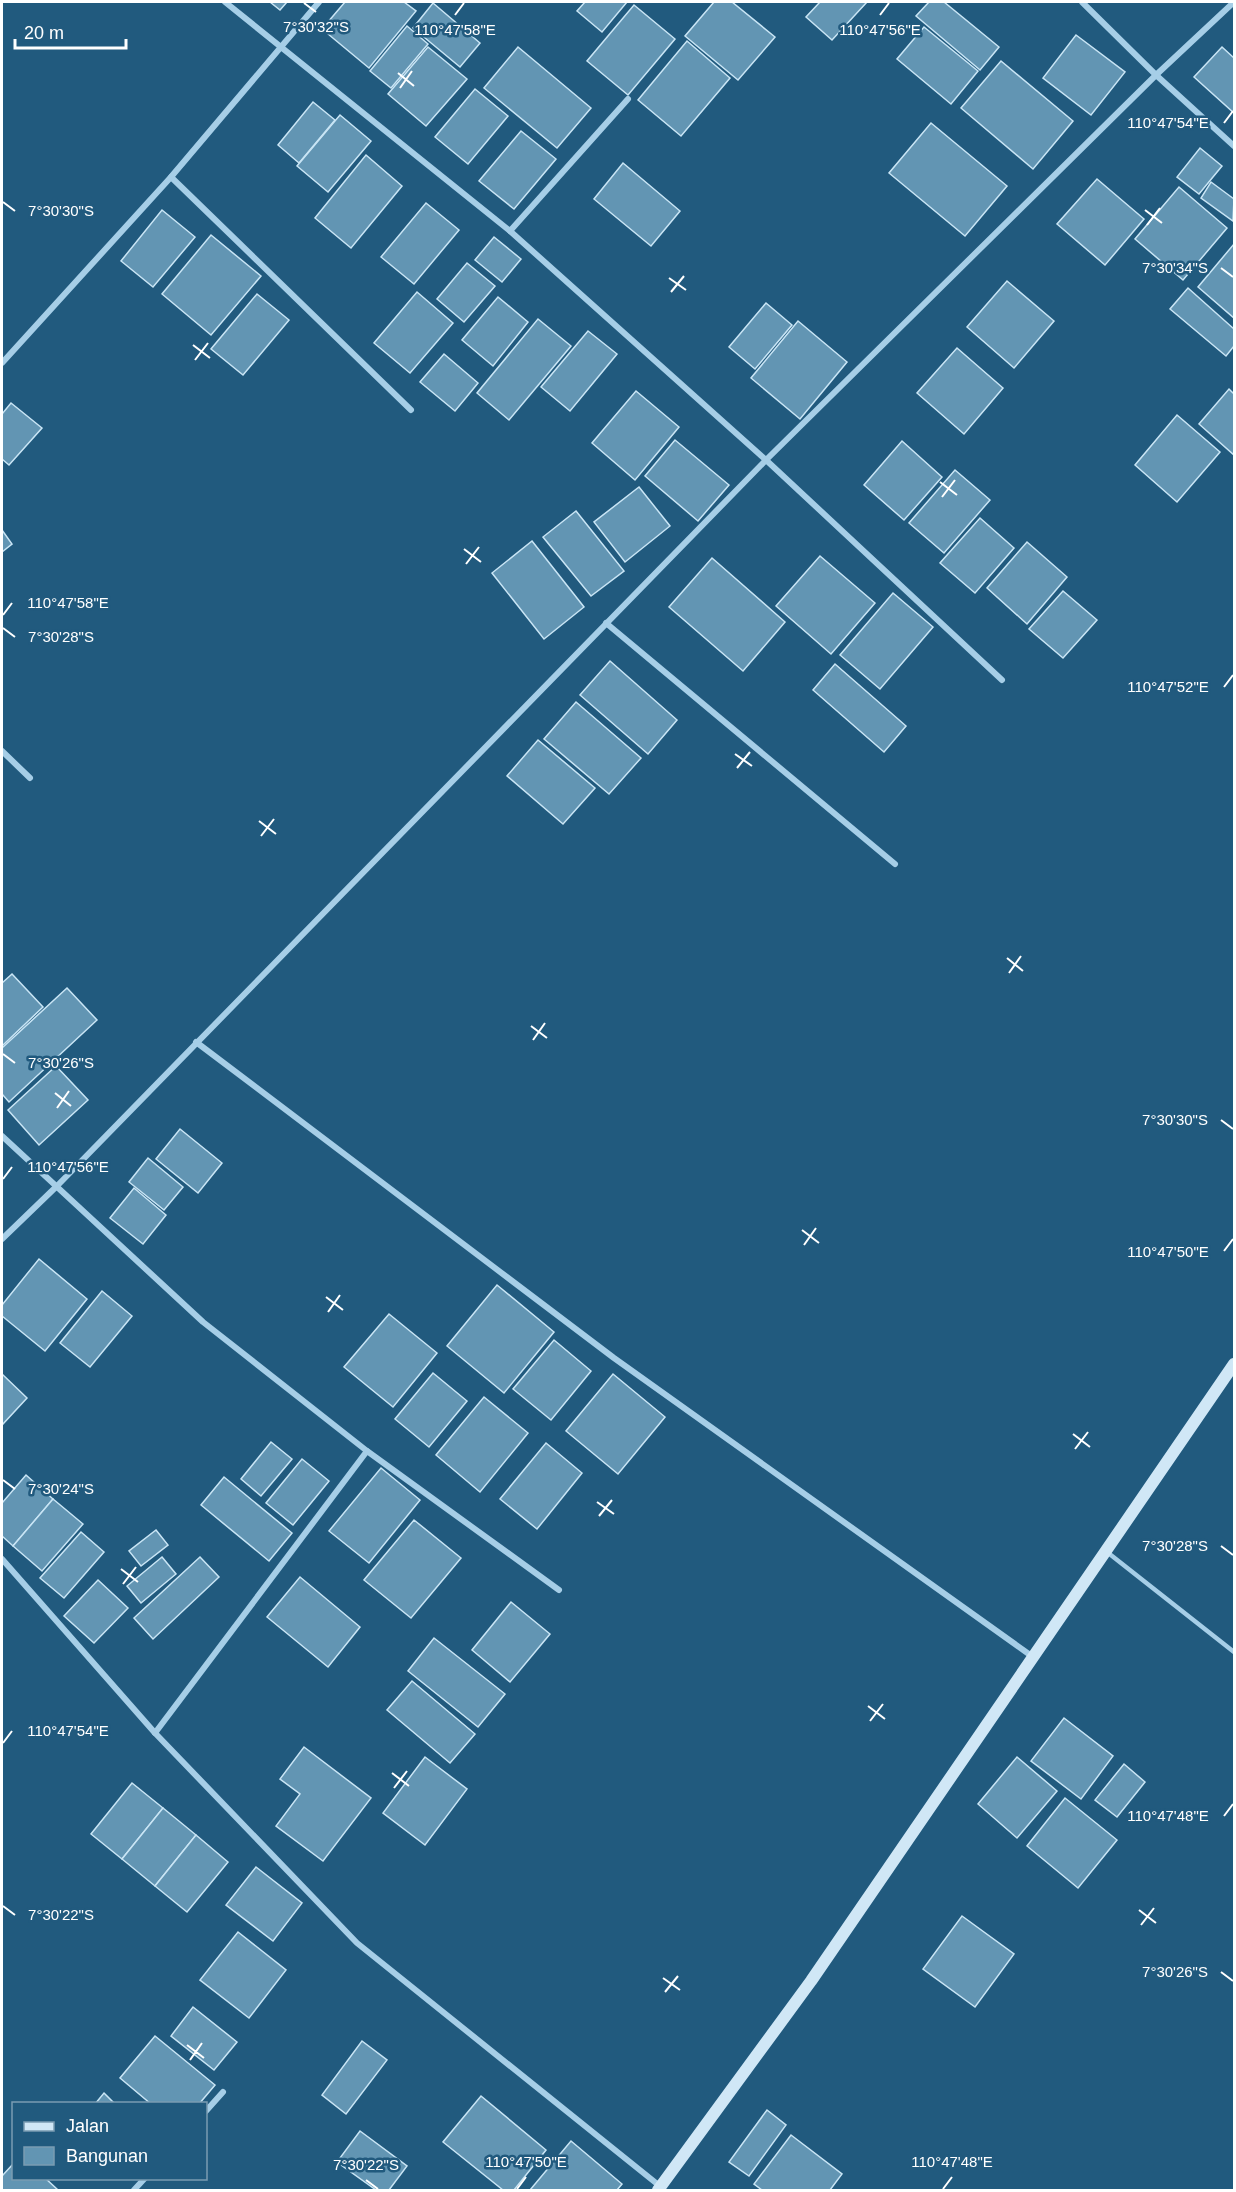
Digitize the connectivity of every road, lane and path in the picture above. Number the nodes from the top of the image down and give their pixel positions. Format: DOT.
graph roads {
  1 [pos="225,2"];
  2 [pos="319,2"];
  3 [pos="1082,2"];
  4 [pos="1234,2"];
  5 [pos="282,45"];
  6 [pos="1156,75"];
  7 [pos="628,99"];
  8 [pos="1234,146"];
  9 [pos="171,177"];
  10 [pos="510,231"];
  11 [pos="2,363"];
  12 [pos="411,410"];
  13 [pos="766,460"];
  14 [pos="606,623"];
  15 [pos="1002,680"];
  16 [pos="2,751"];
  17 [pos="30,778"];
  18 [pos="895,864"];
  19 [pos="196,1042"];
  20 [pos="2,1136"];
  21 [pos="58,1185"];
  22 [pos="2,1239"];
  23 [pos="1234,1364"];
  24 [pos="367,1451"];
  25 [pos="1107,1551"];
  26 [pos="2,1559"];
  27 [pos="559,1590"];
  28 [pos="1234,1652"];
  29 [pos="1033,1657"];
  30 [pos="155,1733"];
  31 [pos="223,2092"];
  32 [pos="207,2110"];
  33 [pos="660,2188"];
  1 -- 5 [label="street"];
  2 -- 5 [label="street"];
  3 -- 6 [label="street"];
  4 -- 6 [label="street"];
  5 -- 9 [label="street"];
  5 -- 10 [label="street"];
  6 -- 8 [label="street"];
  6 -- 13 [label="street"];
  7 -- 10 [label="street"];
  9 -- 11 [label="street"];
  9 -- 12 [label="street"];
  10 -- 13 [label="street"];
  13 -- 14 [label="street"];
  13 -- 15 [label="street"];
  14 -- 18 [label="street"];
  14 -- 19 [label="street"];
  16 -- 17 [label="street"];
  19 -- 21 [label="street"];
  19 -- 29 [label="street"];
  20 -- 21 [label="street"];
  21 -- 22 [label="street"];
  21 -- 24 [label="street"];
  23 -- 25 [label="street"];
  24 -- 27 [label="street"];
  24 -- 30 [label="street"];
  25 -- 28 [label="lane"];
  25 -- 29 [label="street"];
  26 -- 30 [label="street"];
  29 -- 33 [label="street"];
  30 -- 33 [label="street"];
  31 -- 32 [label="street"];
}
